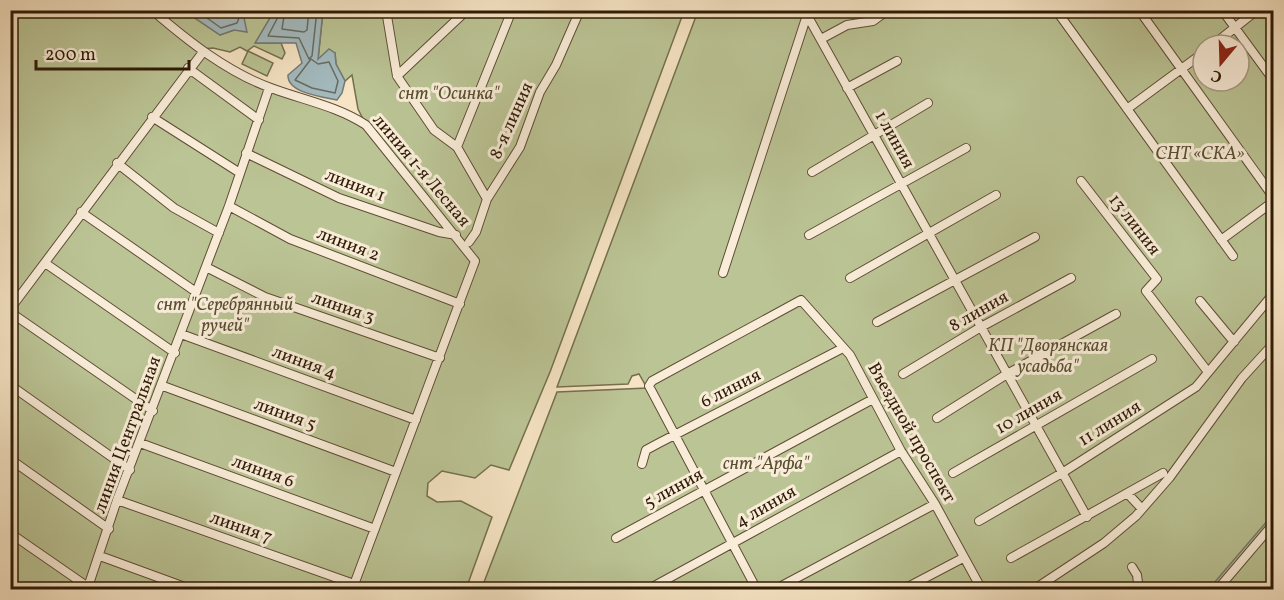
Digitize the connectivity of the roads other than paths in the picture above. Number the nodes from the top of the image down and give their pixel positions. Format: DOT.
graph roads {
  1 [pos="152,10"];
  2 [pos="386,10"];
  3 [pos="467,10"];
  4 [pos="512,10"];
  5 [pos="580,10"];
  6 [pos="888,10"];
  7 [pos="1056,10"];
  8 [pos="1139,10"];
  9 [pos="1222,10"];
  10 [pos="1257,10"];
  11 [pos="1235,28"];
  12 [pos="1229,33"];
  13 [pos="821,39"];
  14 [pos="201,51"];
  15 [pos="897,61"];
  16 [pos="1191,62"];
  17 [pos="188,68"];
  18 [pos="1182,69"];
  19 [pos="398,76"];
  20 [pos="1274,81"];
  21 [pos="269,88"];
  22 [pos="848,88"];
  23 [pos="928,104"];
  24 [pos="1126,109"];
  25 [pos="152,117"];
  26 [pos="259,120"];
  27 [pos="874,136"];
  28 [pos="457,147"];
  29 [pos="966,148"];
  30 [pos="246,153"];
  31 [pos="117,164"];
  32 [pos="812,172"];
  33 [pos="240,173"];
  34 [pos="1081,181"];
  35 [pos="901,185"];
  36 [pos="996,195"];
  37 [pos="486,199"];
  38 [pos="1274,200"];
  39 [pos="229,206"];
  40 [pos="81,212"];
  41 [pos="219,233"];
  42 [pos="928,233"];
  43 [pos="457,235"];
  44 [pos="809,235"];
  45 [pos="1035,237"];
  46 [pos="1221,240"];
  47 [pos="469,242"];
  48 [pos="1233,256"];
  49 [pos="45,263"];
  50 [pos="206,267"];
  51 [pos="723,273"];
  52 [pos="850,278"];
  53 [pos="1071,278"];
  54 [pos="954,280"];
  55 [pos="196,292"];
  56 [pos="1274,293"];
  57 [pos="1200,301"];
  58 [pos="460,304"];
  59 [pos="10,311"];
  60 [pos="1116,314"];
  61 [pos="876,322"];
  62 [pos="981,327"];
  63 [pos="181,333"];
  64 [pos="1234,342"];
  65 [pos="1274,344"];
  66 [pos="843,348"];
  67 [pos="175,353"];
  68 [pos="440,358"];
  69 [pos="1152,359"];
  70 [pos="1208,372"];
  71 [pos="903,374"];
  72 [pos="1007,374"];
  73 [pos="10,386"];
  74 [pos="163,386"];
  75 [pos="873,399"];
  76 [pos="153,411"];
  77 [pos="937,418"];
  78 [pos="416,420"];
  79 [pos="1037,425"];
  80 [pos="674,435"];
  81 [pos="140,443"];
  82 [pos="901,451"];
  83 [pos="10,459"];
  84 [pos="642,464"];
  85 [pos="130,470"];
  86 [pos="396,472"];
  87 [pos="954,473"];
  88 [pos="1062,473"];
  89 [pos="1163,473"];
  90 [pos="703,489"];
  91 [pos="1128,494"];
  92 [pos="117,500"];
  93 [pos="935,504"];
  94 [pos="1142,508"];
  95 [pos="1087,517"];
  96 [pos="980,521"];
  97 [pos="1274,523"];
  98 [pos="110,529"];
  99 [pos="375,529"];
  100 [pos="10,533"];
  101 [pos="616,538"];
  102 [pos="732,544"];
  103 [pos="100,556"];
  104 [pos="963,558"];
  105 [pos="1011,558"];
  106 [pos="1132,567"];
  107 [pos="353,587"];
  108 [pos="87,588"];
  109 [pos="193,590"];
  110 [pos="647,590"];
  111 [pos="757,590"];
  112 [pos="774,590"];
  113 [pos="902,590"];
  114 [pos="982,590"];
  115 [pos="1033,590"];
  116 [pos="1138,590"];
  117 [pos="1217,590"];
  1 -- 14 [label="street"];
  2 -- 19 [label="street"];
  3 -- 19 [label="street"];
  4 -- 28 [label="street"];
  5 -- 37 [label="street, 8-я линия"];
  6 -- 13 [label="street"];
  7 -- 24 [label="street"];
  8 -- 18 [label="street"];
  9 -- 11 [label="street"];
  10 -- 11 [label="street"];
  11 -- 12 [label="street"];
  11 -- 20 [label="street"];
  13 -- 22 [label="street, 1 линия"];
  13 -- 51 [label="street, 1 линия"];
  14 -- 17 [label="street"];
  14 -- 21 [label="street, линия 1-я Лесная"];
  15 -- 22 [label="street"];
  16 -- 18 [label="street"];
  17 -- 25 [label="street"];
  17 -- 26 [label="street"];
  18 -- 24 [label="street"];
  18 -- 38 [label="street"];
  19 -- 28 [label="street"];
  21 -- 26 [label="street, линия Центральная"];
  21 -- 43 [label="street, линия 1-я Лесная"];
  22 -- 27 [label="street, 1 линия"];
  23 -- 27 [label="street"];
  24 -- 46 [label="street"];
  25 -- 31 [label="street"];
  25 -- 33 [label="street"];
  26 -- 30 [label="street, линия Центральная"];
  27 -- 32 [label="street"];
  27 -- 35 [label="street, 1 линия"];
  28 -- 37 [label="street"];
  29 -- 35 [label="street"];
  30 -- 33 [label="street, линия Центральная"];
  30 -- 43 [label="street, линия 1"];
  31 -- 40 [label="street"];
  31 -- 41 [label="street"];
  33 -- 39 [label="street, линия Центральная"];
  34 -- 70 [label="street, 13 линия"];
  35 -- 42 [label="street, 1 линия"];
  35 -- 44 [label="street"];
  36 -- 42 [label="street"];
  37 -- 47 [label="street, 8-я линия"];
  38 -- 46 [label="street"];
  39 -- 41 [label="street, линия Центральная"];
  39 -- 58 [label="street, линия 2"];
  40 -- 49 [label="street"];
  40 -- 55 [label="street"];
  41 -- 50 [label="street, линия Центральная"];
  42 -- 52 [label="street"];
  42 -- 54 [label="street, 1 линия"];
  43 -- 58 [label="street, линия 1-я Лесная"];
  45 -- 54 [label="street"];
  46 -- 48 [label="street"];
  49 -- 59 [label="street"];
  49 -- 67 [label="street"];
  50 -- 55 [label="street, линия Центральная"];
  50 -- 68 [label="street, линия 3"];
  53 -- 62 [label="street, 8 линия"];
  54 -- 61 [label="street"];
  54 -- 62 [label="street, 1 линия"];
  55 -- 63 [label="street, линия Центральная"];
  56 -- 64 [label="street, 11 линия"];
  57 -- 64 [label="street"];
  58 -- 68 [label="street"];
  59 -- 76 [label="street"];
  60 -- 72 [label="street"];
  62 -- 71 [label="street, 8 линия"];
  62 -- 72 [label="street, 1 линия"];
  63 -- 67 [label="street, линия Центральная"];
  63 -- 78 [label="street, линия 4"];
  64 -- 70 [label="street, 11 линия"];
  65 -- 94 [label="street"];
  66 -- 75 [label="street, Въездной проспект"];
  66 -- 80 [label="street, 6 линия"];
  66 -- 80 [label="street, Въездной проспект"];
  67 -- 74 [label="street, линия Центральная"];
  68 -- 78 [label="street"];
  69 -- 79 [label="street, 10 линия"];
  70 -- 88 [label="street, 11 линия"];
  72 -- 77 [label="street"];
  72 -- 79 [label="street, 1 линия"];
  73 -- 85 [label="street"];
  74 -- 76 [label="street, линия Центральная"];
  74 -- 86 [label="street, линия 5"];
  75 -- 82 [label="street, Въездной проспект"];
  75 -- 90 [label="street, 5 линия"];
  76 -- 81 [label="street, линия Центральная"];
  78 -- 86 [label="street"];
  79 -- 87 [label="street, 10 линия"];
  79 -- 88 [label="street, 1 линия"];
  80 -- 84 [label="street, 6 линия"];
  80 -- 90 [label="street"];
  81 -- 85 [label="street, линия Центральная"];
  81 -- 99 [label="street, линия 6"];
  82 -- 93 [label="street, Въездной проспект"];
  82 -- 102 [label="street, 4 линия"];
  83 -- 98 [label="street"];
  85 -- 92 [label="street, линия Центральная"];
  86 -- 99 [label="street"];
  88 -- 95 [label="street, 1 линия"];
  88 -- 96 [label="street, 11 линия"];
  89 -- 91 [label="street"];
  90 -- 101 [label="street, 5 линия"];
  90 -- 102 [label="street"];
  91 -- 94 [label="street"];
  91 -- 95 [label="street"];
  92 -- 98 [label="street, линия Центральная"];
  92 -- 107 [label="street, линия 7"];
  93 -- 104 [label="street, Въездной проспект"];
  93 -- 112 [label="street"];
  94 -- 115 [label="street"];
  95 -- 105 [label="street"];
  97 -- 117 [label="street"];
  98 -- 103 [label="street, линия Центральная"];
  99 -- 107 [label="street"];
  100 -- 108 [label="street"];
  102 -- 110 [label="street, 4 линия"];
  102 -- 111 [label="street"];
  103 -- 108 [label="street, линия Центральная"];
  103 -- 109 [label="street"];
  104 -- 113 [label="street"];
  104 -- 114 [label="street, Въездной проспект"];
  106 -- 116 [label="street"];
}
